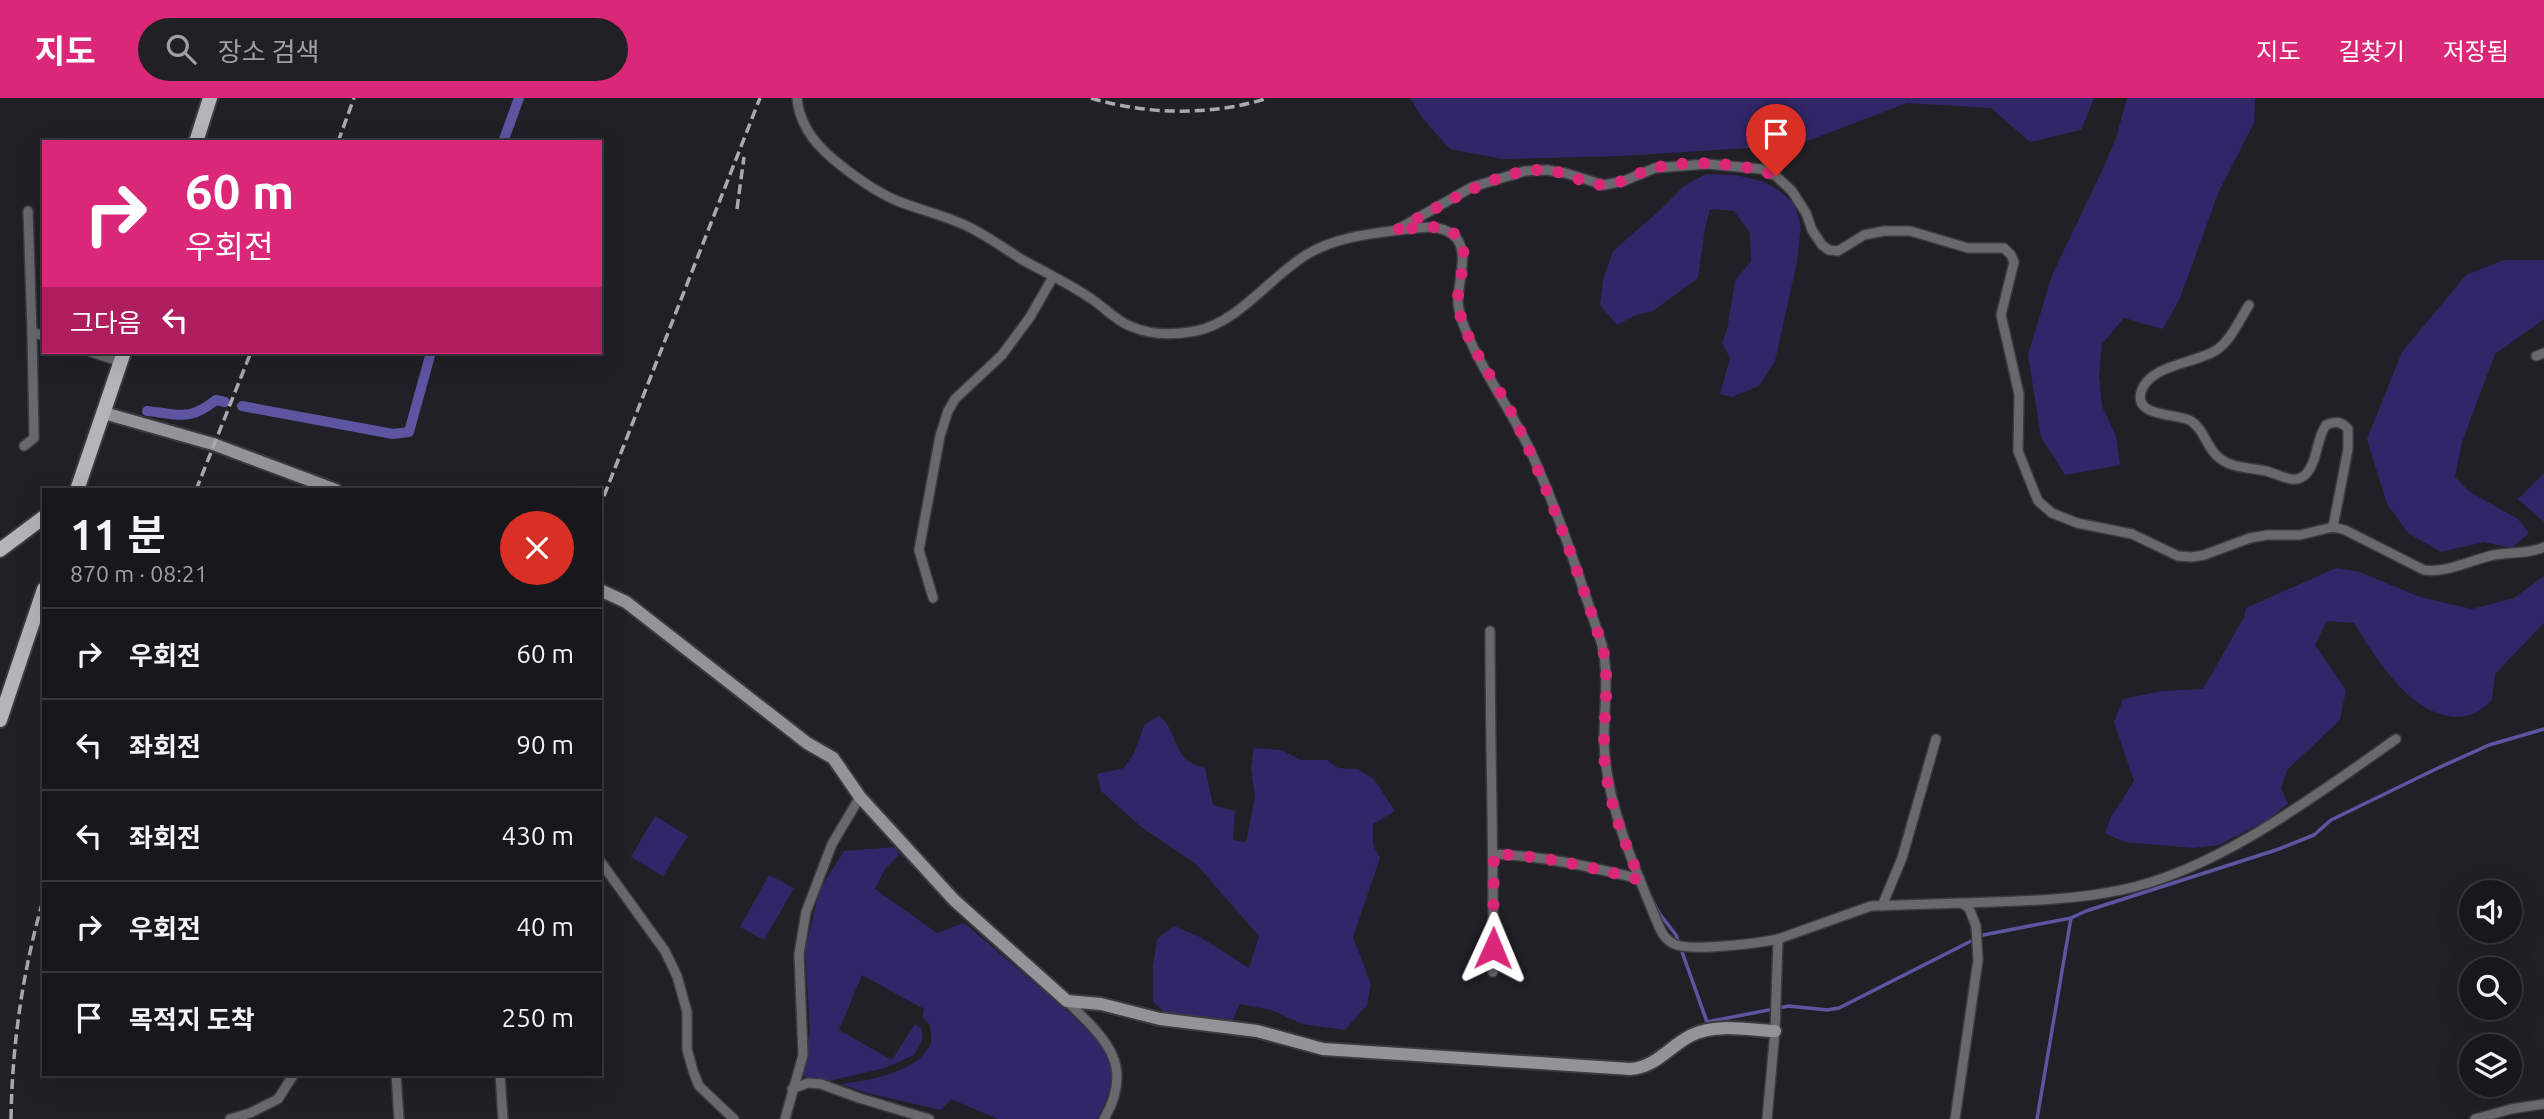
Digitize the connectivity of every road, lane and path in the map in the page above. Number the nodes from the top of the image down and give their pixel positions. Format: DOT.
graph roads {
  1 [pos="211,98"];
  2 [pos="797,98"];
  3 [pos="197,140"];
  4 [pos="29,211"];
  5 [pos="1395,231"];
  6 [pos="1053,277"];
  7 [pos="2249,305"];
  8 [pos="32,332"];
  9 [pos="42,335"];
  10 [pos="104,354"];
  11 [pos="123,357"];
  12 [pos="104,413"];
  13 [pos="24,446"];
  14 [pos="78,488"];
  15 [pos="331,488"];
  16 [pos="42,518"];
  17 [pos="2333,527"];
  18 [pos="2544,547"];
  19 [pos="0,550"];
  20 [pos="602,591"];
  21 [pos="42,595"];
  22 [pos="933,598"];
  23 [pos="1490,631"];
  24 [pos="0,720"];
  25 [pos="1936,739"];
  26 [pos="2396,739"];
  27 [pos="860,797"];
  28 [pos="1494,854"];
  29 [pos="602,864"];
  30 [pos="1640,880"];
  31 [pos="1961,903"];
  32 [pos="1882,906"];
  33 [pos="1778,939"];
  34 [pos="1493,972"];
  35 [pos="1067,1001"];
  36 [pos="1774,1031"];
  37 [pos="293,1076"];
  38 [pos="396,1076"];
  39 [pos="500,1076"];
  40 [pos="792,1089"];
  41 [pos="2544,1104"];
  42 [pos="230,1119"];
  43 [pos="399,1119"];
  44 [pos="503,1119"];
  45 [pos="734,1119"];
  46 [pos="785,1119"];
  47 [pos="929,1119"];
  48 [pos="1104,1119"];
  49 [pos="1767,1119"];
  50 [pos="1955,1119"];
  51 [pos="2475,1119"];
  1 -- 3 [label="main road"];
  2 -- 6 [label="street"];
  4 -- 8 [label="street"];
  5 -- 6 [label="street"];
  5 -- 17 [label="street"];
  5 -- 30 [label="street"];
  6 -- 22 [label="street"];
  7 -- 17 [label="street"];
  8 -- 9 [label="street"];
  8 -- 13 [label="street"];
  10 -- 11 [label="street"];
  11 -- 12 [label="main road"];
  12 -- 14 [label="main road"];
  12 -- 15 [label="street"];
  16 -- 19 [label="main road"];
  17 -- 18 [label="street"];
  20 -- 27 [label="street"];
  21 -- 24 [label="main road"];
  23 -- 28 [label="street"];
  25 -- 32 [label="street"];
  26 -- 31 [label="street"];
  27 -- 35 [label="street"];
  27 -- 40 [label="street"];
  28 -- 30 [label="street"];
  28 -- 34 [label="street"];
  29 -- 45 [label="street"];
  30 -- 33 [label="street"];
  31 -- 32 [label="street"];
  31 -- 50 [label="street"];
  32 -- 33 [label="street"];
  33 -- 36 [label="street"];
  35 -- 36 [label="street"];
  35 -- 48 [label="street"];
  36 -- 49 [label="street"];
  37 -- 42 [label="street"];
  38 -- 43 [label="street"];
  39 -- 44 [label="street"];
  40 -- 46 [label="street"];
  40 -- 47 [label="street"];
  41 -- 51 [label="street"];
}
